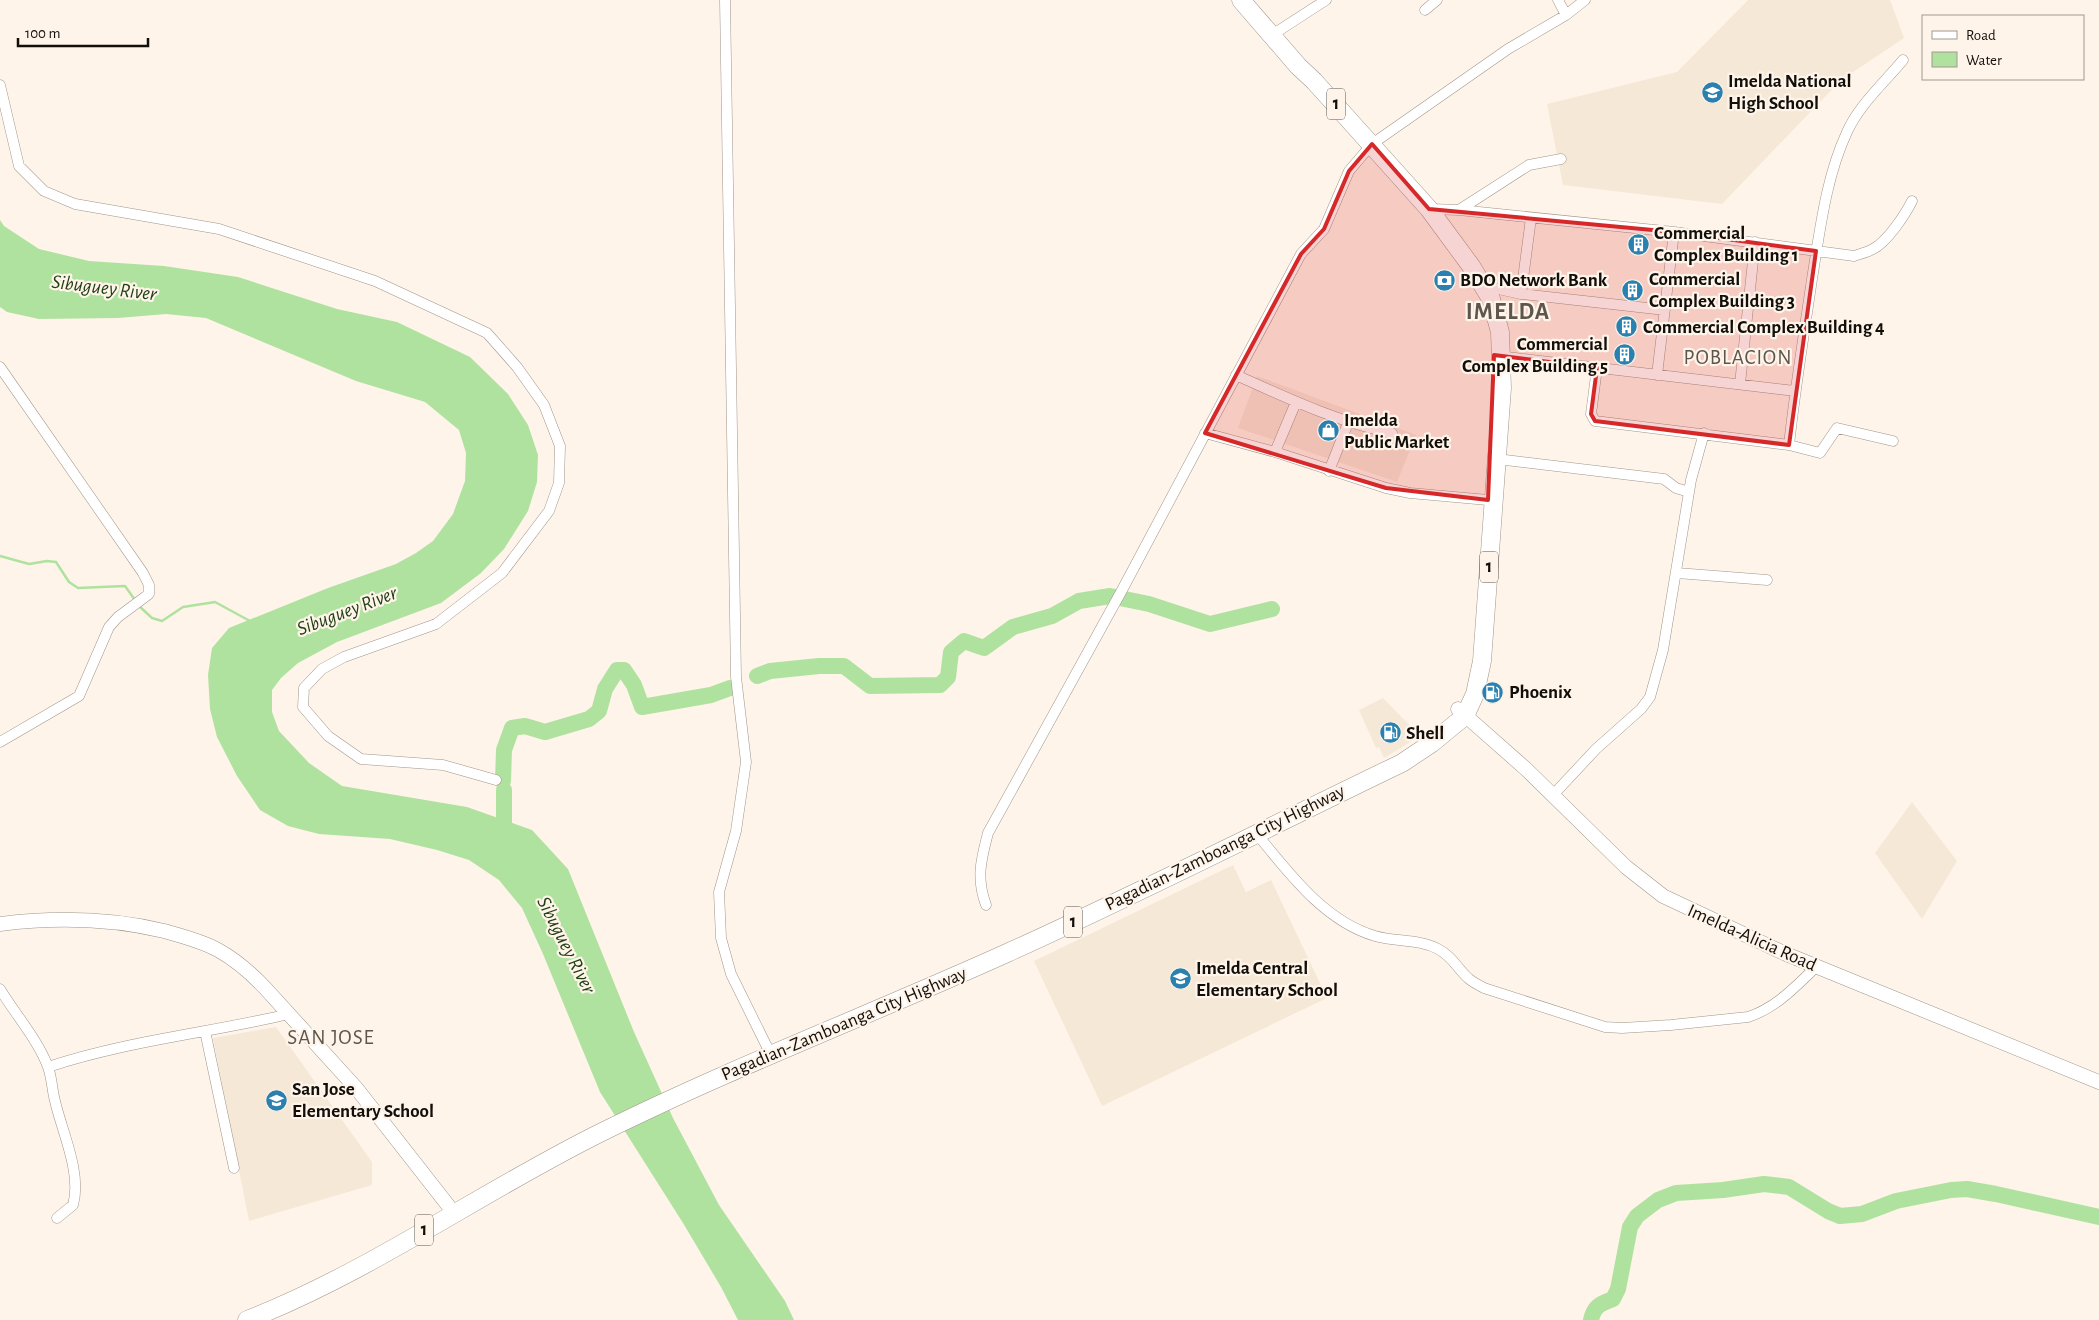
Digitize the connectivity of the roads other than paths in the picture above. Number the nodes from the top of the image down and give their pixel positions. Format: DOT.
graph roads {
  1 [pos="725,0"];
  2 [pos="1241,0"];
  3 [pos="1326,0"];
  4 [pos="1437,0"];
  5 [pos="1558,0"];
  6 [pos="1585,0"];
  7 [pos="1425,10"];
  8 [pos="1566,15"];
  9 [pos="1272,35"];
  10 [pos="1903,60"];
  11 [pos="0,85"];
  12 [pos="1369,147"];
  13 [pos="1561,159"];
  14 [pos="1912,201"];
  15 [pos="1459,210"];
  16 [pos="1425,211"];
  17 [pos="1531,218"];
  18 [pos="1674,232"];
  19 [pos="1755,242"];
  20 [pos="1816,251"];
  21 [pos="1485,286"];
  22 [pos="1521,294"];
  23 [pos="1665,310"];
  24 [pos="1498,356"];
  25 [pos="0,367"];
  26 [pos="1598,368"];
  27 [pos="1657,374"];
  28 [pos="1236,375"];
  29 [pos="1740,384"];
  30 [pos="1795,391"];
  31 [pos="1296,402"];
  32 [pos="1348,423"];
  33 [pos="1205,433"];
  34 [pos="1392,433"];
  35 [pos="1704,433"];
  36 [pos="1893,441"];
  37 [pos="1789,445"];
  38 [pos="1275,452"];
  39 [pos="1497,459"];
  40 [pos="1329,471"];
  41 [pos="1689,492"];
  42 [pos="1488,500"];
  43 [pos="1677,573"];
  44 [pos="1767,580"];
  45 [pos="1461,712"];
  46 [pos="0,742"];
  47 [pos="496,780"];
  48 [pos="1553,795"];
  49 [pos="1256,834"];
  50 [pos="986,905"];
  51 [pos="0,924"];
  52 [pos="1816,967"];
  53 [pos="0,989"];
  54 [pos="289,1014"];
  55 [pos="205,1031"];
  56 [pos="771,1056"];
  57 [pos="48,1067"];
  58 [pos="2099,1082"];
  59 [pos="234,1168"];
  60 [pos="454,1212"];
  61 [pos="57,1218"];
  62 [pos="246,1320"];
  1 -- 56 [label="street"];
  2 -- 9 [label="highway, Pagadian-Zamboanga City Highway / 1"];
  3 -- 9 [label="street"];
  4 -- 7 [label="street"];
  5 -- 8 [label="street"];
  6 -- 8 [label="street"];
  8 -- 12 [label="street"];
  9 -- 12 [label="highway, Pagadian-Zamboanga City Highway / 1"];
  10 -- 20 [label="street"];
  11 -- 47 [label="street"];
  12 -- 16 [label="highway, Pagadian-Zamboanga City Highway / 1"];
  12 -- 28 [label="street"];
  13 -- 15 [label="street"];
  14 -- 20 [label="street"];
  15 -- 16 [label="street"];
  15 -- 17 [label="street"];
  16 -- 21 [label="highway, Pagadian-Zamboanga City Highway / 1"];
  16 -- 24 [label="highway, Pagadian-Zamboanga City Highway / 1"];
  17 -- 18 [label="street"];
  17 -- 22 [label="street"];
  18 -- 19 [label="street"];
  18 -- 23 [label="street"];
  19 -- 20 [label="street"];
  19 -- 29 [label="street"];
  20 -- 30 [label="street"];
  21 -- 22 [label="street"];
  21 -- 24 [label="highway, Pagadian-Zamboanga City Highway / 1"];
  22 -- 23 [label="street"];
  23 -- 27 [label="street"];
  24 -- 26 [label="street"];
  24 -- 39 [label="highway, Pagadian-Zamboanga City Highway / 1"];
  24 -- 42 [label="highway, Pagadian-Zamboanga City Highway / 1"];
  25 -- 46 [label="street"];
  26 -- 27 [label="street"];
  26 -- 35 [label="street"];
  27 -- 29 [label="street"];
  28 -- 31 [label="street"];
  28 -- 33 [label="street"];
  29 -- 30 [label="street"];
  30 -- 37 [label="street"];
  31 -- 32 [label="street"];
  31 -- 38 [label="street"];
  32 -- 34 [label="street"];
  32 -- 40 [label="street"];
  33 -- 38 [label="street"];
  33 -- 50 [label="street"];
  35 -- 37 [label="street"];
  35 -- 41 [label="street"];
  36 -- 37 [label="street"];
  38 -- 40 [label="street"];
  39 -- 41 [label="street"];
  39 -- 45 [label="highway, Pagadian-Zamboanga City Highway / 1"];
  40 -- 42 [label="street"];
  41 -- 43 [label="street"];
  42 -- 45 [label="highway, Pagadian-Zamboanga City Highway / 1"];
  43 -- 44 [label="street"];
  43 -- 48 [label="street"];
  45 -- 48 [label="main road, Imelda-Alicia Road"];
  45 -- 49 [label="highway, Pagadian-Zamboanga City Highway / 1"];
  48 -- 52 [label="main road, Imelda-Alicia Road"];
  49 -- 52 [label="street"];
  49 -- 56 [label="highway, Pagadian-Zamboanga City Highway / 1"];
  51 -- 54 [label="main road"];
  52 -- 58 [label="main road, Imelda-Alicia Road"];
  53 -- 57 [label="street"];
  54 -- 55 [label="street"];
  54 -- 60 [label="main road"];
  55 -- 57 [label="street"];
  55 -- 59 [label="street"];
  56 -- 60 [label="highway, Pagadian-Zamboanga City Highway / 1"];
  57 -- 61 [label="street"];
  60 -- 62 [label="highway, Pagadian-Zamboanga City Highway / 1"];
}
